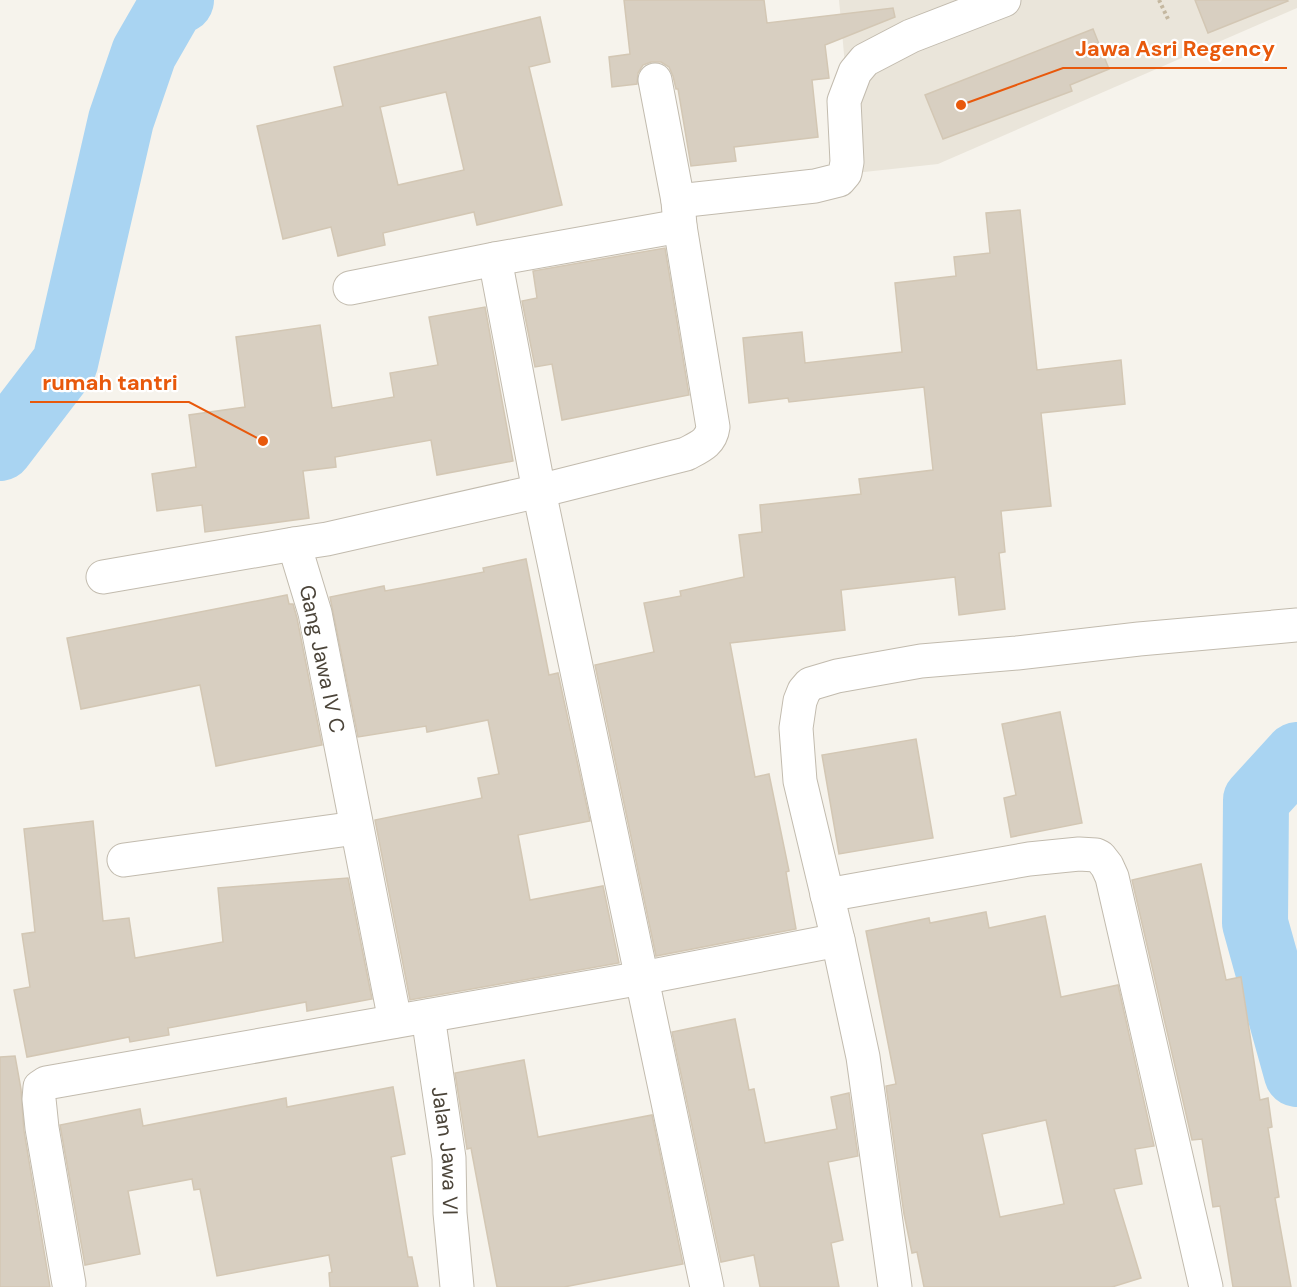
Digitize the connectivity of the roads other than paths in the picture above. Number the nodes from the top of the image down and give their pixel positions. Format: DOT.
graph roads {
  1 [pos="1004,0"];
  2 [pos="656,80"];
  3 [pos="679,214"];
  4 [pos="495,259"];
  5 [pos="350,288"];
  6 [pos="538,491"];
  7 [pos="294,544"];
  8 [pos="103,577"];
  9 [pos="1297,625"];
  10 [pos="356,828"];
  11 [pos="124,860"];
  12 [pos="827,895"];
  13 [pos="838,940"];
  14 [pos="642,978"];
  15 [pos="428,1016"];
  16 [pos="395,1021"];
  17 [pos="69,1284"];
  18 [pos="457,1287"];
  19 [pos="707,1287"];
  20 [pos="895,1287"];
  21 [pos="1206,1287"];
  1 -- 3 [label="street"];
  2 -- 3 [label="street"];
  3 -- 4 [label="street"];
  3 -- 6 [label="street"];
  4 -- 5 [label="street"];
  4 -- 6 [label="street"];
  6 -- 7 [label="street"];
  6 -- 14 [label="street"];
  7 -- 8 [label="street"];
  7 -- 10 [label="street, Gang Jawa IV C"];
  9 -- 12 [label="street"];
  10 -- 11 [label="street"];
  10 -- 16 [label="street, Gang Jawa IV C"];
  12 -- 13 [label="street"];
  12 -- 21 [label="street"];
  13 -- 14 [label="street"];
  13 -- 20 [label="street"];
  14 -- 15 [label="street"];
  14 -- 19 [label="street"];
  15 -- 16 [label="street"];
  15 -- 18 [label="street, Jalan Jawa VI"];
  16 -- 17 [label="street"];
}
